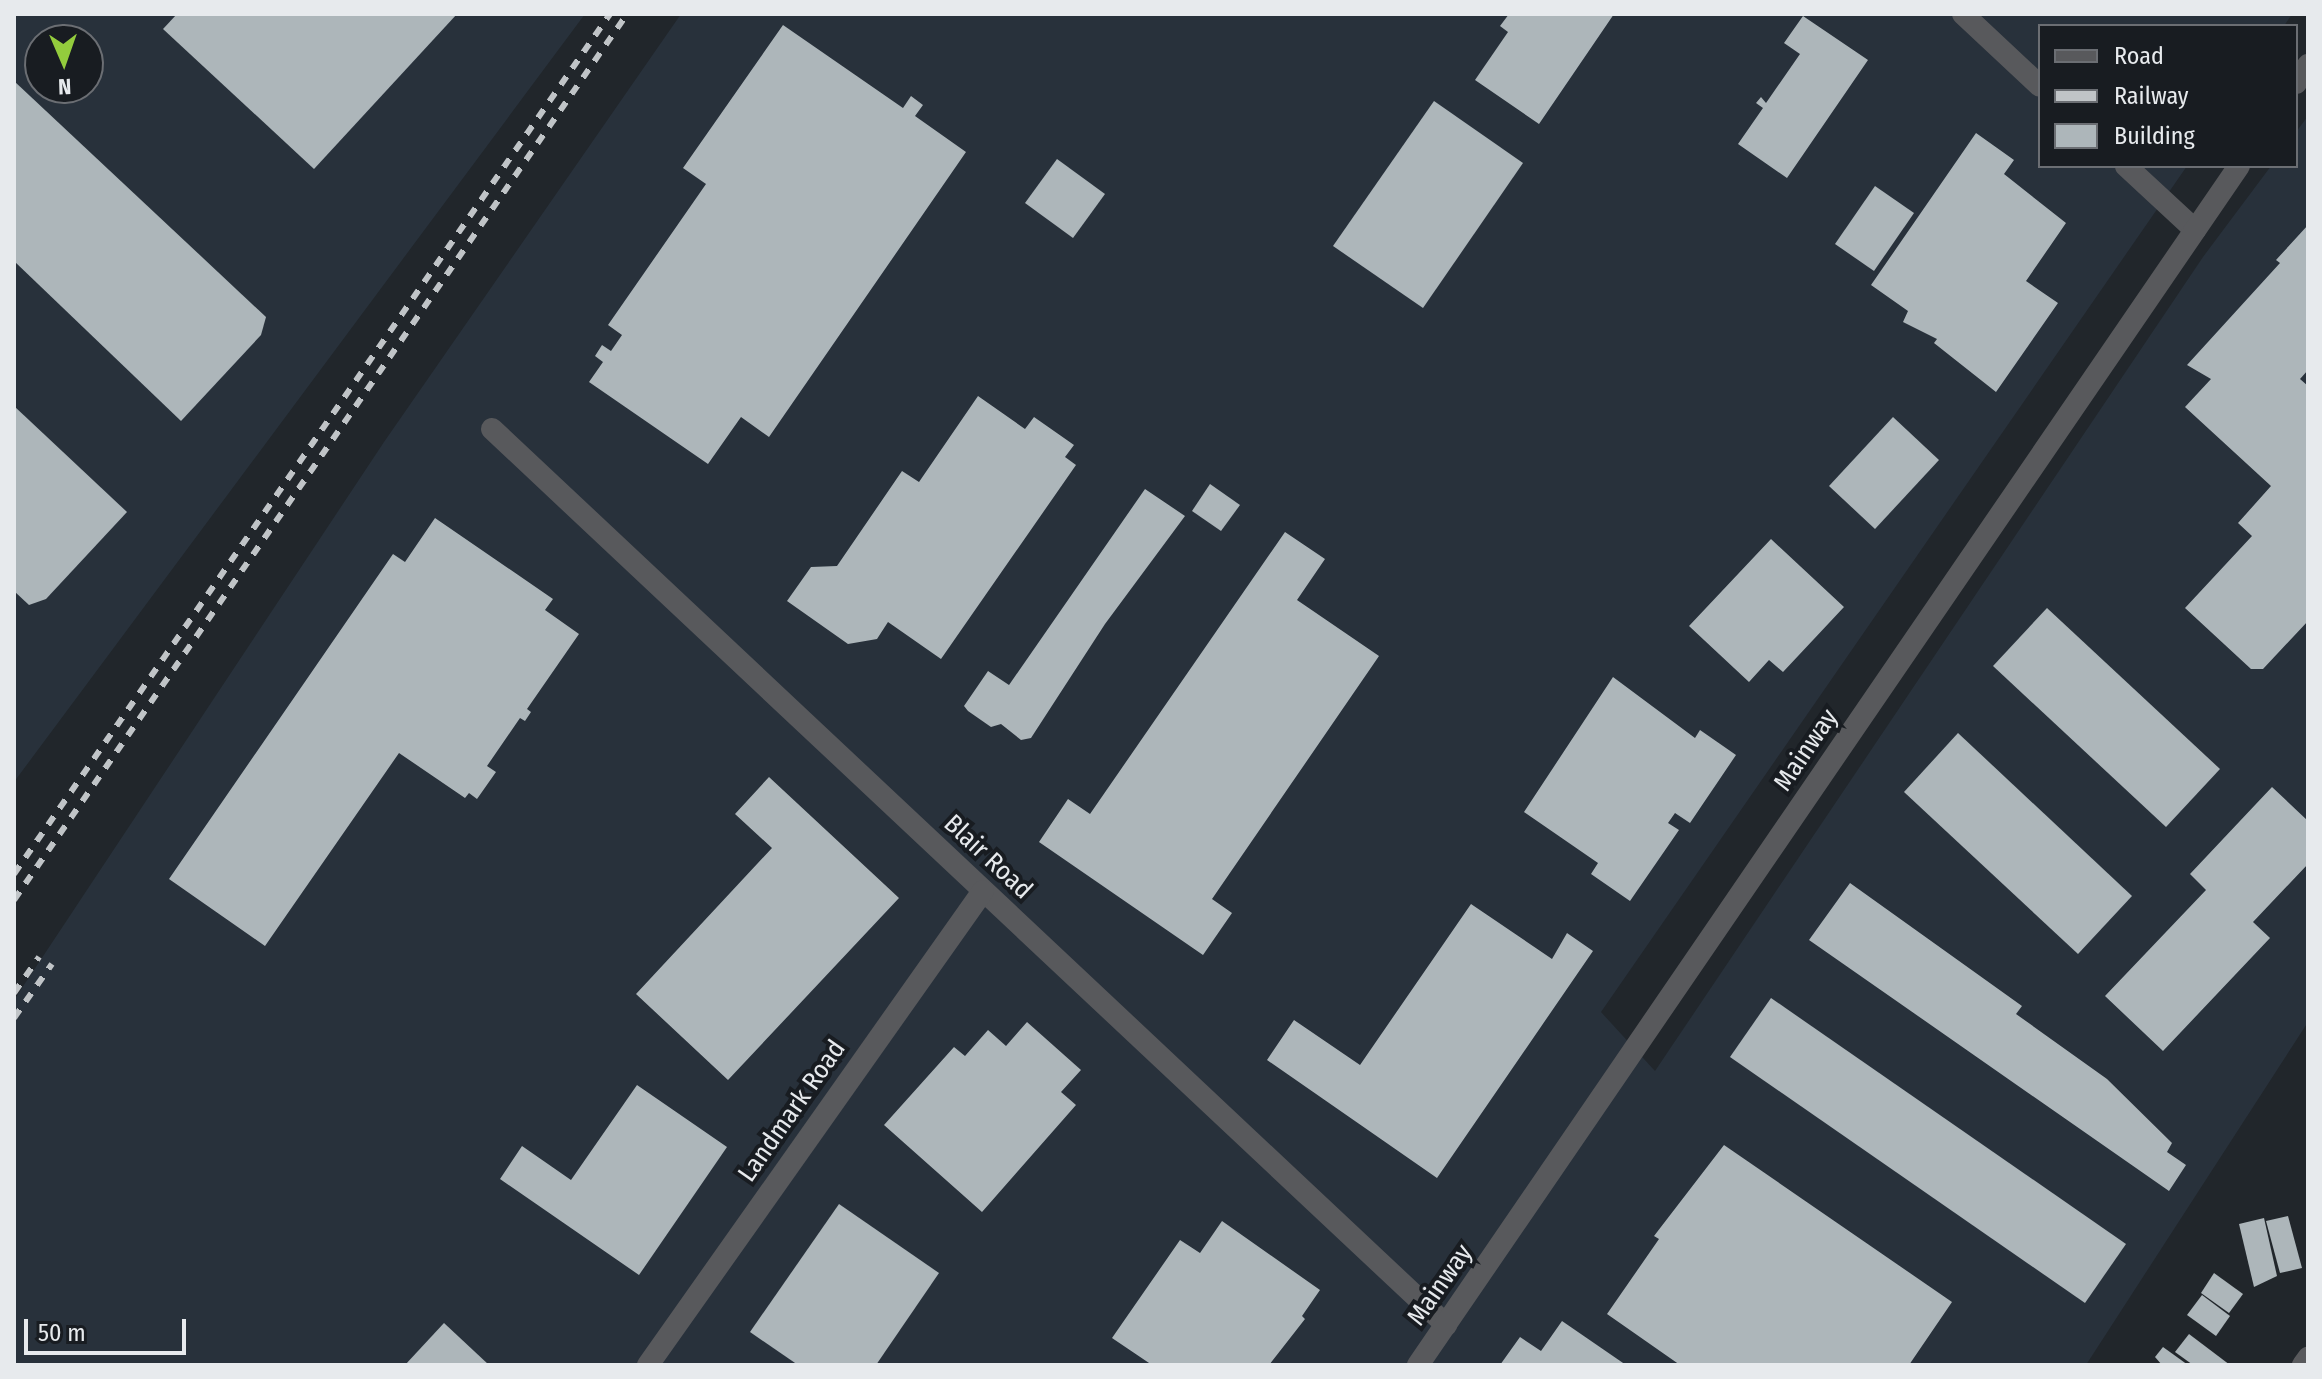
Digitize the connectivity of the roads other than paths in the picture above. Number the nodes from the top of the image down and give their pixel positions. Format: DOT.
graph roads {
  1 [pos="1963,14"];
  2 [pos="2038,84"];
  3 [pos="2128,168"];
  4 [pos="2238,168"];
  5 [pos="2195,230"];
  6 [pos="492,429"];
  7 [pos="983,891"];
  8 [pos="1446,1325"];
  9 [pos="2308,1358"];
  10 [pos="648,1365"];
  11 [pos="1418,1365"];
  12 [pos="2303,1365"];
  1 -- 2 [label="street"];
  3 -- 5 [label="street"];
  4 -- 5 [label="street, Mainway"];
  5 -- 8 [label="street, Mainway"];
  6 -- 7 [label="street, Blair Road"];
  7 -- 8 [label="street, Blair Road"];
  7 -- 10 [label="street, Landmark Road"];
  8 -- 11 [label="street, Mainway"];
  9 -- 12 [label="street"];
}
